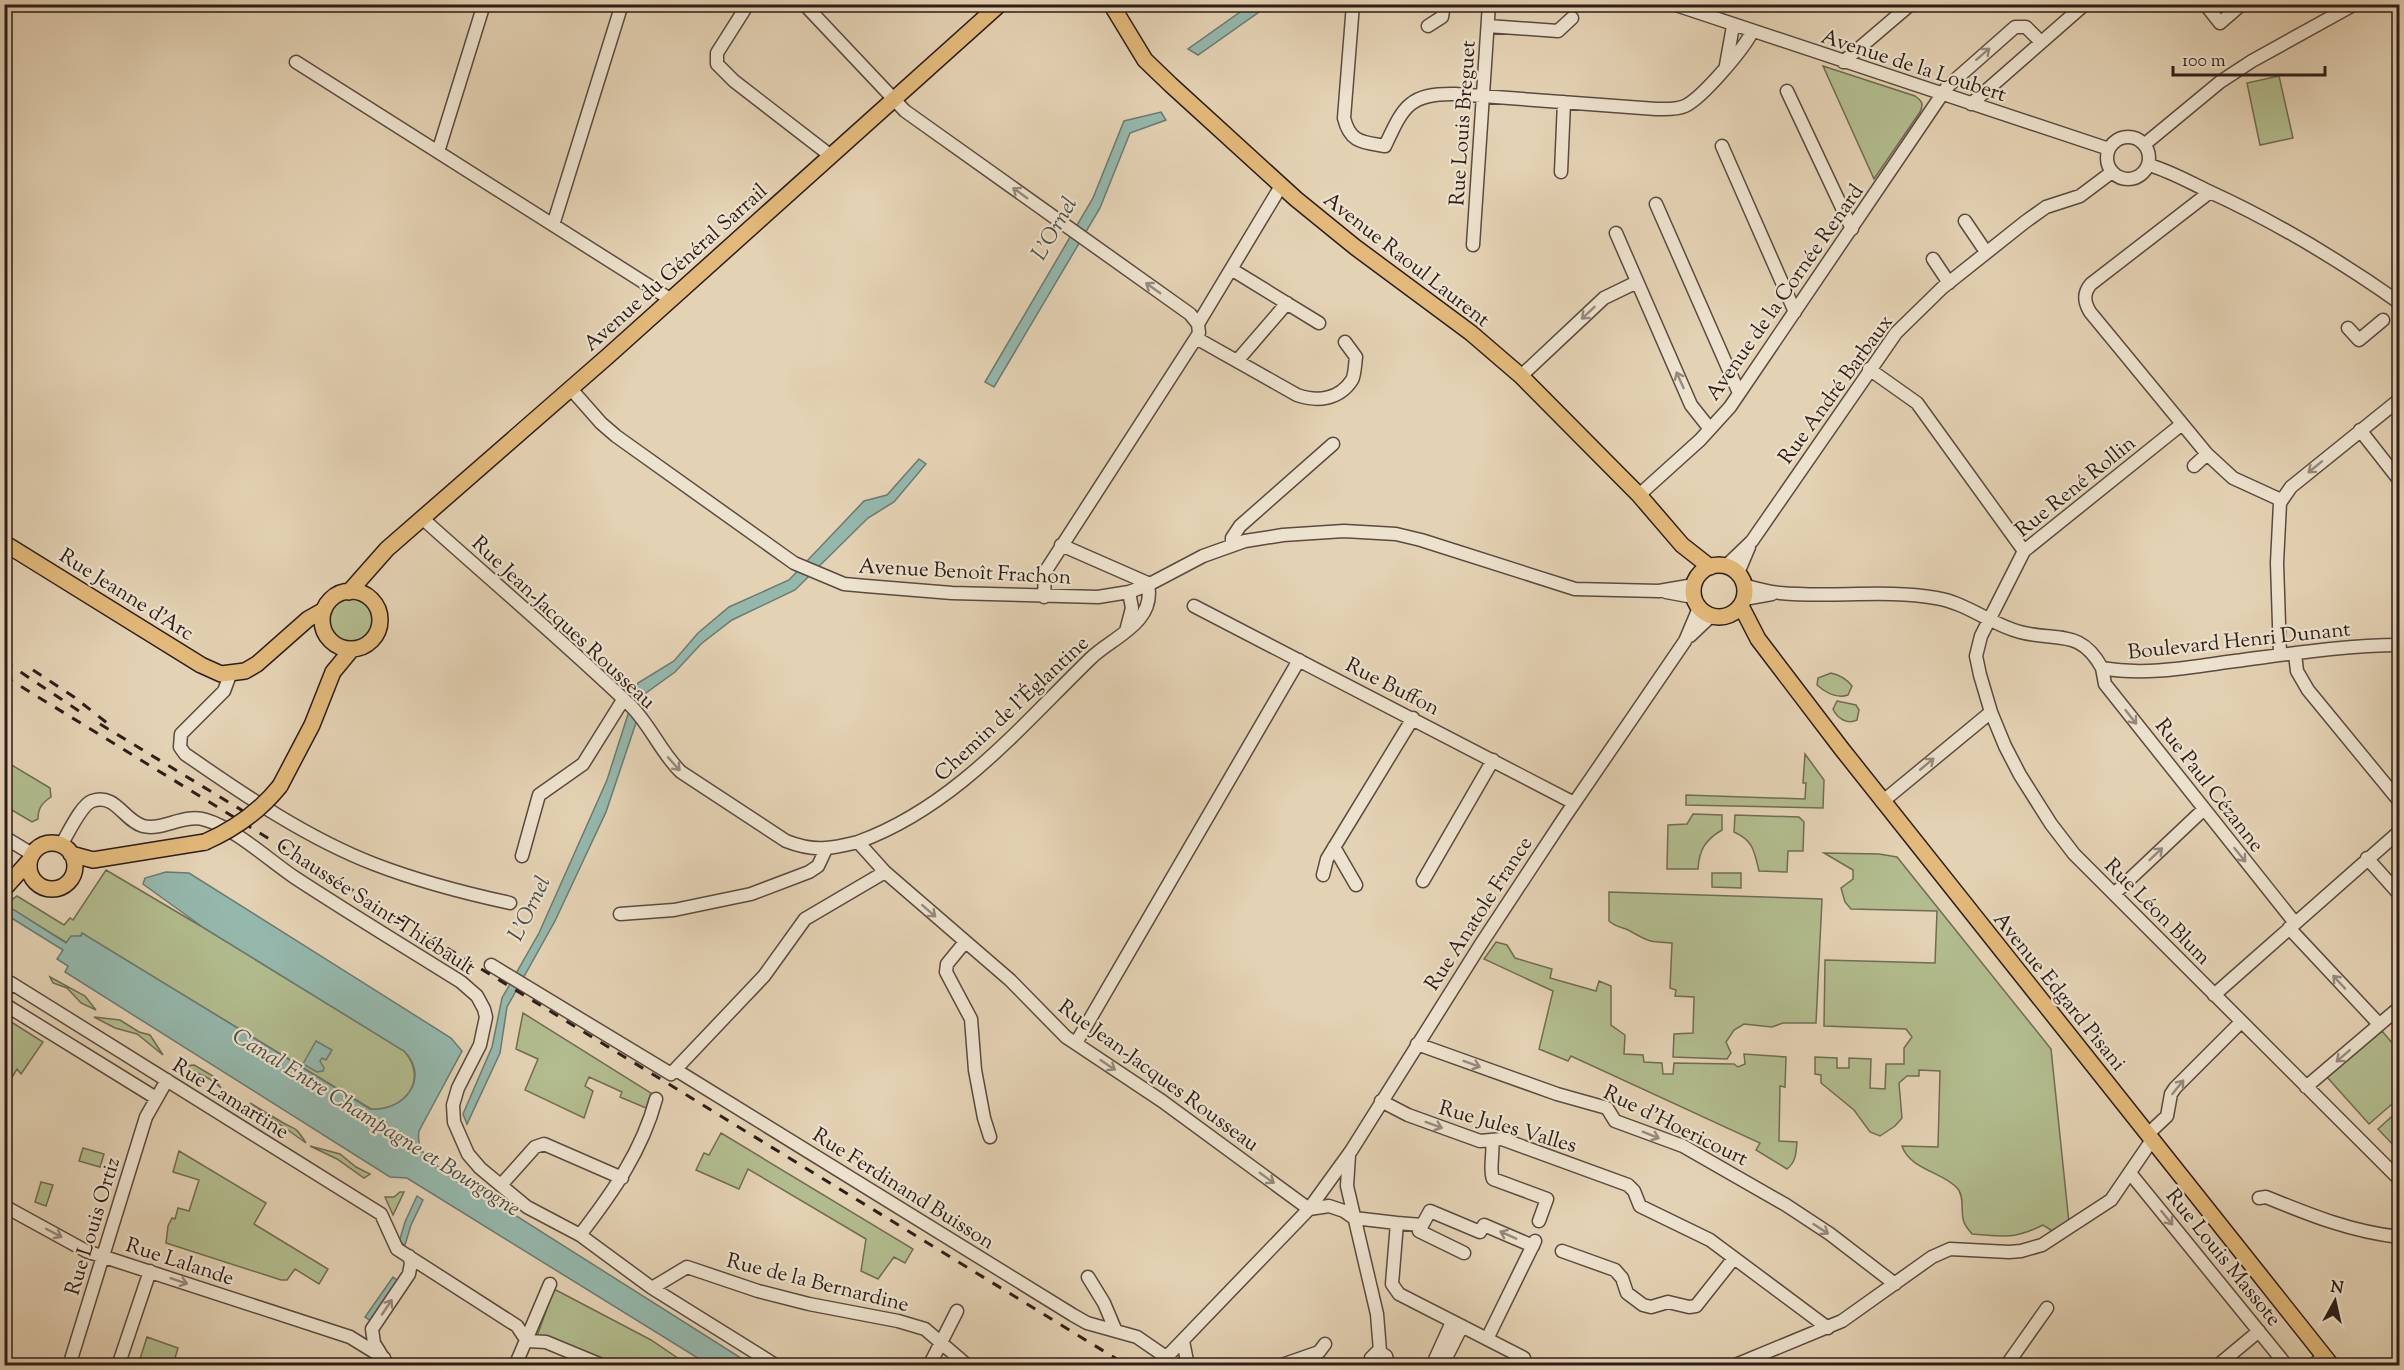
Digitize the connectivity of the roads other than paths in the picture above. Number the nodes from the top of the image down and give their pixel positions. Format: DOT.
graph roads {
  1 [pos="484,4"];
  2 [pos="622,4"];
  3 [pos="748,4"];
  4 [pos="804,4"];
  5 [pos="1000,4"];
  6 [pos="1111,4"];
  7 [pos="1353,4"];
  8 [pos="1444,4"];
  9 [pos="1489,4"];
  10 [pos="1673,4"];
  11 [pos="1911,4"];
  12 [pos="2242,4"];
  13 [pos="2355,4"];
  14 [pos="2210,6"];
  15 [pos="2077,7"];
  16 [pos="1572,18"];
  17 [pos="1428,26"];
  18 [pos="1488,26"];
  19 [pos="1733,26"];
  20 [pos="1752,32"];
  21 [pos="2041,42"];
  22 [pos="296,62"];
  23 [pos="1843,62"];
  24 [pos="1726,65"];
  25 [pos="1787,91"];
  26 [pos="1941,95"];
  27 [pos="1482,96"];
  28 [pos="894,100"];
  29 [pos="1564,102"];
  30 [pos="1971,104"];
  31 [pos="2145,144"];
  32 [pos="1722,146"];
  33 [pos="2109,149"];
  34 [pos="438,152"];
  35 [pos="831,156"];
  36 [pos="2149,165"];
  37 [pos="1561,172"];
  38 [pos="2112,172"];
  39 [pos="1281,186"];
  40 [pos="2210,192"];
  41 [pos="1656,204"];
  42 [pos="1965,222"];
  43 [pos="554,225"];
  44 [pos="1852,229"];
  45 [pos="1616,232"];
  46 [pos="1473,245"];
  47 [pos="1986,252"];
  48 [pos="1933,259"];
  49 [pos="1231,269"];
  50 [pos="1637,282"];
  51 [pos="1949,283"];
  52 [pos="670,299"];
  53 [pos="1287,303"];
  54 [pos="2400,303"];
  55 [pos="1795,312"];
  56 [pos="2383,320"];
  57 [pos="1319,323"];
  58 [pos="1198,324"];
  59 [pos="2348,328"];
  60 [pos="1196,338"];
  61 [pos="1345,342"];
  62 [pos="1237,362"];
  63 [pos="1869,369"];
  64 [pos="1521,376"];
  65 [pos="571,389"];
  66 [pos="1739,393"];
  67 [pos="2400,399"];
  68 [pos="2182,424"];
  69 [pos="1710,429"];
  70 [pos="2360,430"];
  71 [pos="1333,444"];
  72 [pos="2207,454"];
  73 [pos="2194,466"];
  74 [pos="2400,481"];
  75 [pos="1639,495"];
  76 [pos="2281,500"];
  77 [pos="422,518"];
  78 [pos="4,543"];
  79 [pos="1061,545"];
  80 [pos="1232,545"];
  81 [pos="2024,551"];
  82 [pos="377,560"];
  83 [pos="1149,585"];
  84 [pos="1128,591"];
  85 [pos="1701,591"];
  86 [pos="1737,591"];
  87 [pos="350,592"];
  88 [pos="1044,597"];
  89 [pos="371,600"];
  90 [pos="1194,606"];
  91 [pos="324,610"];
  92 [pos="1988,620"];
  93 [pos="293,633"];
  94 [pos="1126,633"];
  95 [pos="329,638"];
  96 [pos="2400,645"];
  97 [pos="352,649"];
  98 [pos="2295,654"];
  99 [pos="2280,655"];
  100 [pos="1299,660"];
  101 [pos="2102,668"];
  102 [pos="333,672"];
  103 [pos="230,675"];
  104 [pos="626,703"];
  105 [pos="1991,712"];
  106 [pos="1413,718"];
  107 [pos="1493,760"];
  108 [pos="1882,802"];
  109 [pos="2400,802"];
  110 [pos="1574,803"];
  111 [pos="2204,810"];
  112 [pos="2400,831"];
  113 [pos="4,837"];
  114 [pos="858,842"];
  115 [pos="1334,847"];
  116 [pos="66,849"];
  117 [pos="826,849"];
  118 [pos="522,856"];
  119 [pos="31,858"];
  120 [pos="2367,858"];
  121 [pos="93,860"];
  122 [pos="885,872"];
  123 [pos="74,873"];
  124 [pos="1323,875"];
  125 [pos="1423,881"];
  126 [pos="36,883"];
  127 [pos="1356,885"];
  128 [pos="7,887"];
  129 [pos="2114,894"];
  130 [pos="2400,895"];
  131 [pos="510,903"];
  132 [pos="620,914"];
  133 [pos="2292,926"];
  134 [pos="965,942"];
  135 [pos="491,965"];
  136 [pos="4,993"];
  137 [pos="2214,995"];
  138 [pos="4,1004"];
  139 [pos="2400,1007"];
  140 [pos="2241,1022"];
  141 [pos="2379,1024"];
  142 [pos="1076,1043"];
  143 [pos="1417,1044"];
  144 [pos="674,1072"];
  145 [pos="166,1080"];
  146 [pos="2306,1087"];
  147 [pos="156,1098"];
  148 [pos="656,1099"];
  149 [pos="1381,1101"];
  150 [pos="990,1137"];
  151 [pos="2150,1137"];
  152 [pos="1492,1140"];
  153 [pos="1351,1151"];
  154 [pos="2130,1173"];
  155 [pos="622,1178"];
  156 [pos="2400,1180"];
  157 [pos="501,1185"];
  158 [pos="2259,1198"];
  159 [pos="4,1206"];
  160 [pos="1309,1209"];
  161 [pos="1354,1218"];
  162 [pos="1539,1221"];
  163 [pos="1397,1223"];
  164 [pos="1422,1225"];
  165 [pos="580,1235"];
  166 [pos="2400,1237"];
  167 [pos="1562,1251"];
  168 [pos="1464,1253"];
  169 [pos="104,1256"];
  170 [pos="409,1256"];
  171 [pos="1734,1258"];
  172 [pos="150,1271"];
  173 [pos="1088,1277"];
  174 [pos="550,1284"];
  175 [pos="1895,1284"];
  176 [pos="652,1288"];
  177 [pos="2047,1308"];
  178 [pos="957,1311"];
  179 [pos="1457,1324"];
  180 [pos="1828,1328"];
  181 [pos="372,1329"];
  182 [pos="1115,1329"];
  183 [pos="2259,1331"];
  184 [pos="350,1337"];
  185 [pos="1487,1339"];
  186 [pos="527,1341"];
  187 [pos="1183,1341"];
  188 [pos="940,1343"];
  189 [pos="1324,1344"];
  190 [pos="1524,1358"];
  191 [pos="1163,1361"];
  192 [pos="1758,1362"];
  193 [pos="2323,1362"];
  194 [pos="388,1363"];
  195 [pos="69,1365"];
  196 [pos="118,1365"];
  197 [pos="514,1365"];
  198 [pos="604,1365"];
  199 [pos="777,1365"];
  200 [pos="929,1365"];
  201 [pos="968,1365"];
  202 [pos="1179,1365"];
  203 [pos="1188,1365"];
  204 [pos="1279,1365"];
  205 [pos="1377,1365"];
  206 [pos="1432,1365"];
  207 [pos="1442,1365"];
  208 [pos="1733,1365"];
  209 [pos="2006,1365"];
  210 [pos="2217,1365"];
  211 [pos="2287,1365"];
  1 -- 34 [label="street"];
  2 -- 43 [label="street"];
  3 -- 35 [label="street"];
  4 -- 28 [label="street"];
  5 -- 28 [label="main road, Avenue du Général Sarrail"];
  6 -- 39 [label="main road, Avenue Raoul Laurent"];
  7 -- 27 [label="street"];
  8 -- 17 [label="street"];
  9 -- 18 [label="street, Rue Louis Breguet"];
  10 -- 19 [label="street, Avenue de la Loubert"];
  11 -- 23 [label="street"];
  12 -- 14 [label="street"];
  13 -- 31 [label="street"];
  15 -- 21 [label="street"];
  16 -- 18 [label="street"];
  18 -- 27 [label="street, Rue Louis Breguet"];
  19 -- 20 [label="street, Avenue de la Loubert"];
  19 -- 24 [label="street"];
  20 -- 23 [label="street, Avenue de la Loubert"];
  20 -- 24 [label="street"];
  26 -- 21 [label="street, Avenue de la Cornée Renard, one-way"];
  21 -- 30 [label="street"];
  22 -- 34 [label="street"];
  23 -- 26 [label="street, Avenue de la Loubert"];
  24 -- 29 [label="street"];
  25 -- 44 [label="street"];
  26 -- 30 [label="street, Avenue de la Loubert"];
  26 -- 44 [label="street, Avenue de la Cornée Renard"];
  27 -- 29 [label="street"];
  27 -- 46 [label="street, Rue Louis Breguet"];
  28 -- 35 [label="main road, Avenue du Général Sarrail"];
  58 -- 28 [label="street, one-way"];
  29 -- 37 [label="street"];
  30 -- 33 [label="street, Avenue de la Loubert"];
  31 -- 33 [label="street"];
  31 -- 36 [label="street"];
  32 -- 55 [label="street"];
  33 -- 38 [label="street"];
  34 -- 43 [label="street"];
  35 -- 52 [label="main road, Avenue du Général Sarrail"];
  36 -- 38 [label="street"];
  36 -- 40 [label="street"];
  38 -- 47 [label="street, Rue André Barbaux"];
  39 -- 49 [label="street"];
  39 -- 64 [label="main road, Avenue Raoul Laurent"];
  40 -- 54 [label="street"];
  40 -- 68 [label="street"];
  41 -- 66 [label="street"];
  42 -- 47 [label="street"];
  43 -- 52 [label="street"];
  44 -- 55 [label="street, Avenue de la Cornée Renard"];
  45 -- 50 [label="street"];
  47 -- 51 [label="street, Rue André Barbaux"];
  48 -- 51 [label="street"];
  49 -- 53 [label="street"];
  49 -- 58 [label="street"];
  50 -- 64 [label="street, one-way"];
  69 -- 50 [label="street, one-way"];
  51 -- 63 [label="street, Rue André Barbaux"];
  52 -- 65 [label="main road, Avenue du Général Sarrail"];
  53 -- 57 [label="street"];
  53 -- 62 [label="street"];
  55 -- 66 [label="street, Avenue de la Cornée Renard"];
  56 -- 59 [label="street"];
  58 -- 60 [label="street"];
  60 -- 62 [label="street"];
  60 -- 79 [label="street"];
  61 -- 62 [label="street"];
  63 -- 81 [label="street"];
  63 -- 86 [label="street, Rue André Barbaux"];
  64 -- 75 [label="main road, Avenue Raoul Laurent"];
  65 -- 77 [label="main road, Avenue du Général Sarrail"];
  65 -- 88 [label="street, Avenue Benoît Frachon"];
  66 -- 69 [label="street, Avenue de la Cornée Renard"];
  67 -- 70 [label="street"];
  68 -- 72 [label="street"];
  68 -- 81 [label="street, Rue René Rollin"];
  69 -- 75 [label="street, Avenue de la Cornée Renard"];
  70 -- 74 [label="street"];
  70 -- 76 [label="street, one-way"];
  71 -- 80 [label="street"];
  72 -- 73 [label="street"];
  72 -- 76 [label="street"];
  75 -- 85 [label="main road, Avenue Raoul Laurent"];
  76 -- 99 [label="street"];
  77 -- 82 [label="main road, Avenue du Général Sarrail"];
  77 -- 104 [label="street, Rue Jean-Jacques Rousseau"];
  78 -- 103 [label="main road, Rue Jeanne d'Arc"];
  79 -- 83 [label="street"];
  79 -- 88 [label="street"];
  80 -- 83 [label="street, Avenue Benoît Frachon"];
  80 -- 85 [label="street, Avenue Benoît Frachon"];
  81 -- 92 [label="street, Rue René Rollin"];
  82 -- 87 [label="main road, Avenue du Général Sarrail"];
  82 -- 89 [label="main road"];
  83 -- 84 [label="street, Avenue Benoît Frachon"];
  83 -- 94 [label="street, Chemin de l'Églantine"];
  84 -- 88 [label="street, Avenue Benoît Frachon"];
  84 -- 94 [label="street"];
  85 -- 86 [label="main road"];
  85 -- 86 [label="main road"];
  85 -- 110 [label="street, Rue Anatole France"];
  86 -- 92 [label="street, Boulevard Henri Dunant"];
  86 -- 108 [label="main road, Avenue Edgard Pisani"];
  87 -- 89 [label="main road"];
  87 -- 91 [label="main road"];
  89 -- 97 [label="main road"];
  90 -- 100 [label="street, Rue Buffon"];
  91 -- 93 [label="main road"];
  91 -- 95 [label="main road"];
  92 -- 101 [label="street, Boulevard Henri Dunant"];
  92 -- 105 [label="street, Rue Léon Blum"];
  93 -- 95 [label="main road"];
  93 -- 103 [label="main road"];
  94 -- 114 [label="street, Chemin de l'Églantine"];
  95 -- 97 [label="main road"];
  95 -- 102 [label="main road"];
  96 -- 98 [label="street, Boulevard Henri Dunant"];
  97 -- 102 [label="main road"];
  98 -- 99 [label="street, Boulevard Henri Dunant"];
  98 -- 109 [label="street"];
  99 -- 101 [label="street, Boulevard Henri Dunant"];
  100 -- 106 [label="street, Rue Buffon"];
  100 -- 142 [label="street"];
  101 -- 111 [label="street, Rue Paul Cézanne, one-way"];
  102 -- 121 [label="main road, bridge"];
  103 -- 131 [label="street"];
  104 -- 117 [label="street, Rue Jean-Jacques Rousseau, one-way"];
  104 -- 118 [label="street"];
  108 -- 105 [label="street, one-way"];
  105 -- 129 [label="street, Rue Léon Blum"];
  106 -- 107 [label="street, Rue Buffon"];
  106 -- 115 [label="street"];
  107 -- 110 [label="street, Rue Buffon"];
  107 -- 125 [label="street"];
  108 -- 151 [label="main road, Avenue Edgard Pisani"];
  110 -- 143 [label="street, Rue Anatole France"];
  129 -- 111 [label="street, one-way"];
  111 -- 133 [label="street, Rue Paul Cézanne, one-way"];
  112 -- 120 [label="street"];
  113 -- 119 [label="street"];
  114 -- 117 [label="street, Rue Jean-Jacques Rousseau"];
  114 -- 122 [label="street, Rue Jean-Jacques Rousseau"];
  115 -- 124 [label="street"];
  115 -- 127 [label="street"];
  116 -- 119 [label="main road"];
  116 -- 121 [label="main road"];
  116 -- 123 [label="main road"];
  116 -- 157 [label="street, Chaussée Saint-Thiébault"];
  117 -- 132 [label="street"];
  119 -- 126 [label="main road"];
  119 -- 128 [label="main road"];
  120 -- 130 [label="street"];
  120 -- 133 [label="street"];
  121 -- 123 [label="main road"];
  122 -- 134 [label="street, Rue Jean-Jacques Rousseau, one-way"];
  122 -- 144 [label="street"];
  123 -- 126 [label="main road"];
  126 -- 128 [label="main road"];
  129 -- 137 [label="street, Rue Léon Blum"];
  133 -- 137 [label="street"];
  141 -- 133 [label="street, Rue Paul Cézanne, one-way"];
  134 -- 142 [label="street, Rue Jean-Jacques Rousseau"];
  134 -- 150 [label="street"];
  135 -- 144 [label="street, Rue Ferdinand Buisson"];
  136 -- 145 [label="street, Rue Lamartine"];
  137 -- 140 [label="street, Rue Léon Blum"];
  138 -- 147 [label="street, Rue Lamartine"];
  139 -- 141 [label="street"];
  140 -- 146 [label="street, Rue Léon Blum"];
  151 -- 140 [label="street, one-way"];
  141 -- 146 [label="street, one-way"];
  142 -- 160 [label="street, Rue Jean-Jacques Rousseau, one-way"];
  143 -- 149 [label="street, Rue Anatole France"];
  143 -- 175 [label="street, Rue d'Hoericourt, one-way"];
  144 -- 182 [label="street, Rue Ferdinand Buisson"];
  145 -- 147 [label="street, Rue Louis Ortiz"];
  145 -- 170 [label="street, Rue Lamartine"];
  146 -- 156 [label="street, Rue Léon Blum"];
  147 -- 169 [label="street, Rue Louis Ortiz"];
  148 -- 155 [label="street"];
  149 -- 152 [label="street, Rue Jules Valles, one-way"];
  149 -- 153 [label="street, Rue Anatole France"];
  151 -- 154 [label="street"];
  151 -- 193 [label="main road, Avenue Edgard Pisani"];
  152 -- 162 [label="street"];
  152 -- 171 [label="street, Rue Jules Valles"];
  153 -- 160 [label="street, Rue Anatole France"];
  153 -- 161 [label="street"];
  154 -- 175 [label="street"];
  154 -- 183 [label="street, Rue Louis Massote, one-way"];
  155 -- 157 [label="street"];
  155 -- 165 [label="street"];
  157 -- 165 [label="street, Chaussée Saint-Thiébault"];
  158 -- 166 [label="street"];
  159 -- 169 [label="street, Rue Lalande, one-way"];
  160 -- 161 [label="street"];
  160 -- 187 [label="street, Rue Anatole France"];
  161 -- 163 [label="street"];
  161 -- 205 [label="street"];
  163 -- 164 [label="street"];
  163 -- 179 [label="street"];
  164 -- 168 [label="street"];
  185 -- 164 [label="street, one-way"];
  165 -- 176 [label="street, Chaussée Saint-Thiébault"];
  167 -- 171 [label="street"];
  169 -- 172 [label="street, Rue Lalande"];
  169 -- 195 [label="street, Rue Louis Ortiz"];
  181 -- 170 [label="street, one-way"];
  170 -- 186 [label="street, Rue Lamartine"];
  171 -- 180 [label="street, Rue Jules Valles"];
  172 -- 184 [label="street, Rue Lalande, one-way"];
  172 -- 196 [label="street"];
  173 -- 182 [label="street"];
  174 -- 186 [label="street"];
  175 -- 180 [label="street"];
  176 -- 188 [label="street, Rue de la Bernardine"];
  176 -- 199 [label="street, Chaussée Saint-Thiébault"];
  177 -- 209 [label="street"];
  178 -- 188 [label="street"];
  179 -- 185 [label="street"];
  179 -- 206 [label="street"];
  179 -- 207 [label="street"];
  180 -- 192 [label="street"];
  181 -- 184 [label="street"];
  181 -- 194 [label="street"];
  182 -- 191 [label="street, Rue Ferdinand Buisson"];
  183 -- 210 [label="street"];
  183 -- 211 [label="street, Rue Louis Massote"];
  184 -- 194 [label="street, Rue Lalande"];
  185 -- 190 [label="street"];
  186 -- 197 [label="street"];
  186 -- 198 [label="street"];
  187 -- 191 [label="street, Rue Anatole France"];
  187 -- 203 [label="street"];
  188 -- 200 [label="street"];
  188 -- 201 [label="street, Rue de la Bernardine"];
  189 -- 204 [label="street"];
  191 -- 202 [label="street, Rue Ferdinand Buisson"];
  192 -- 208 [label="street"];
}
